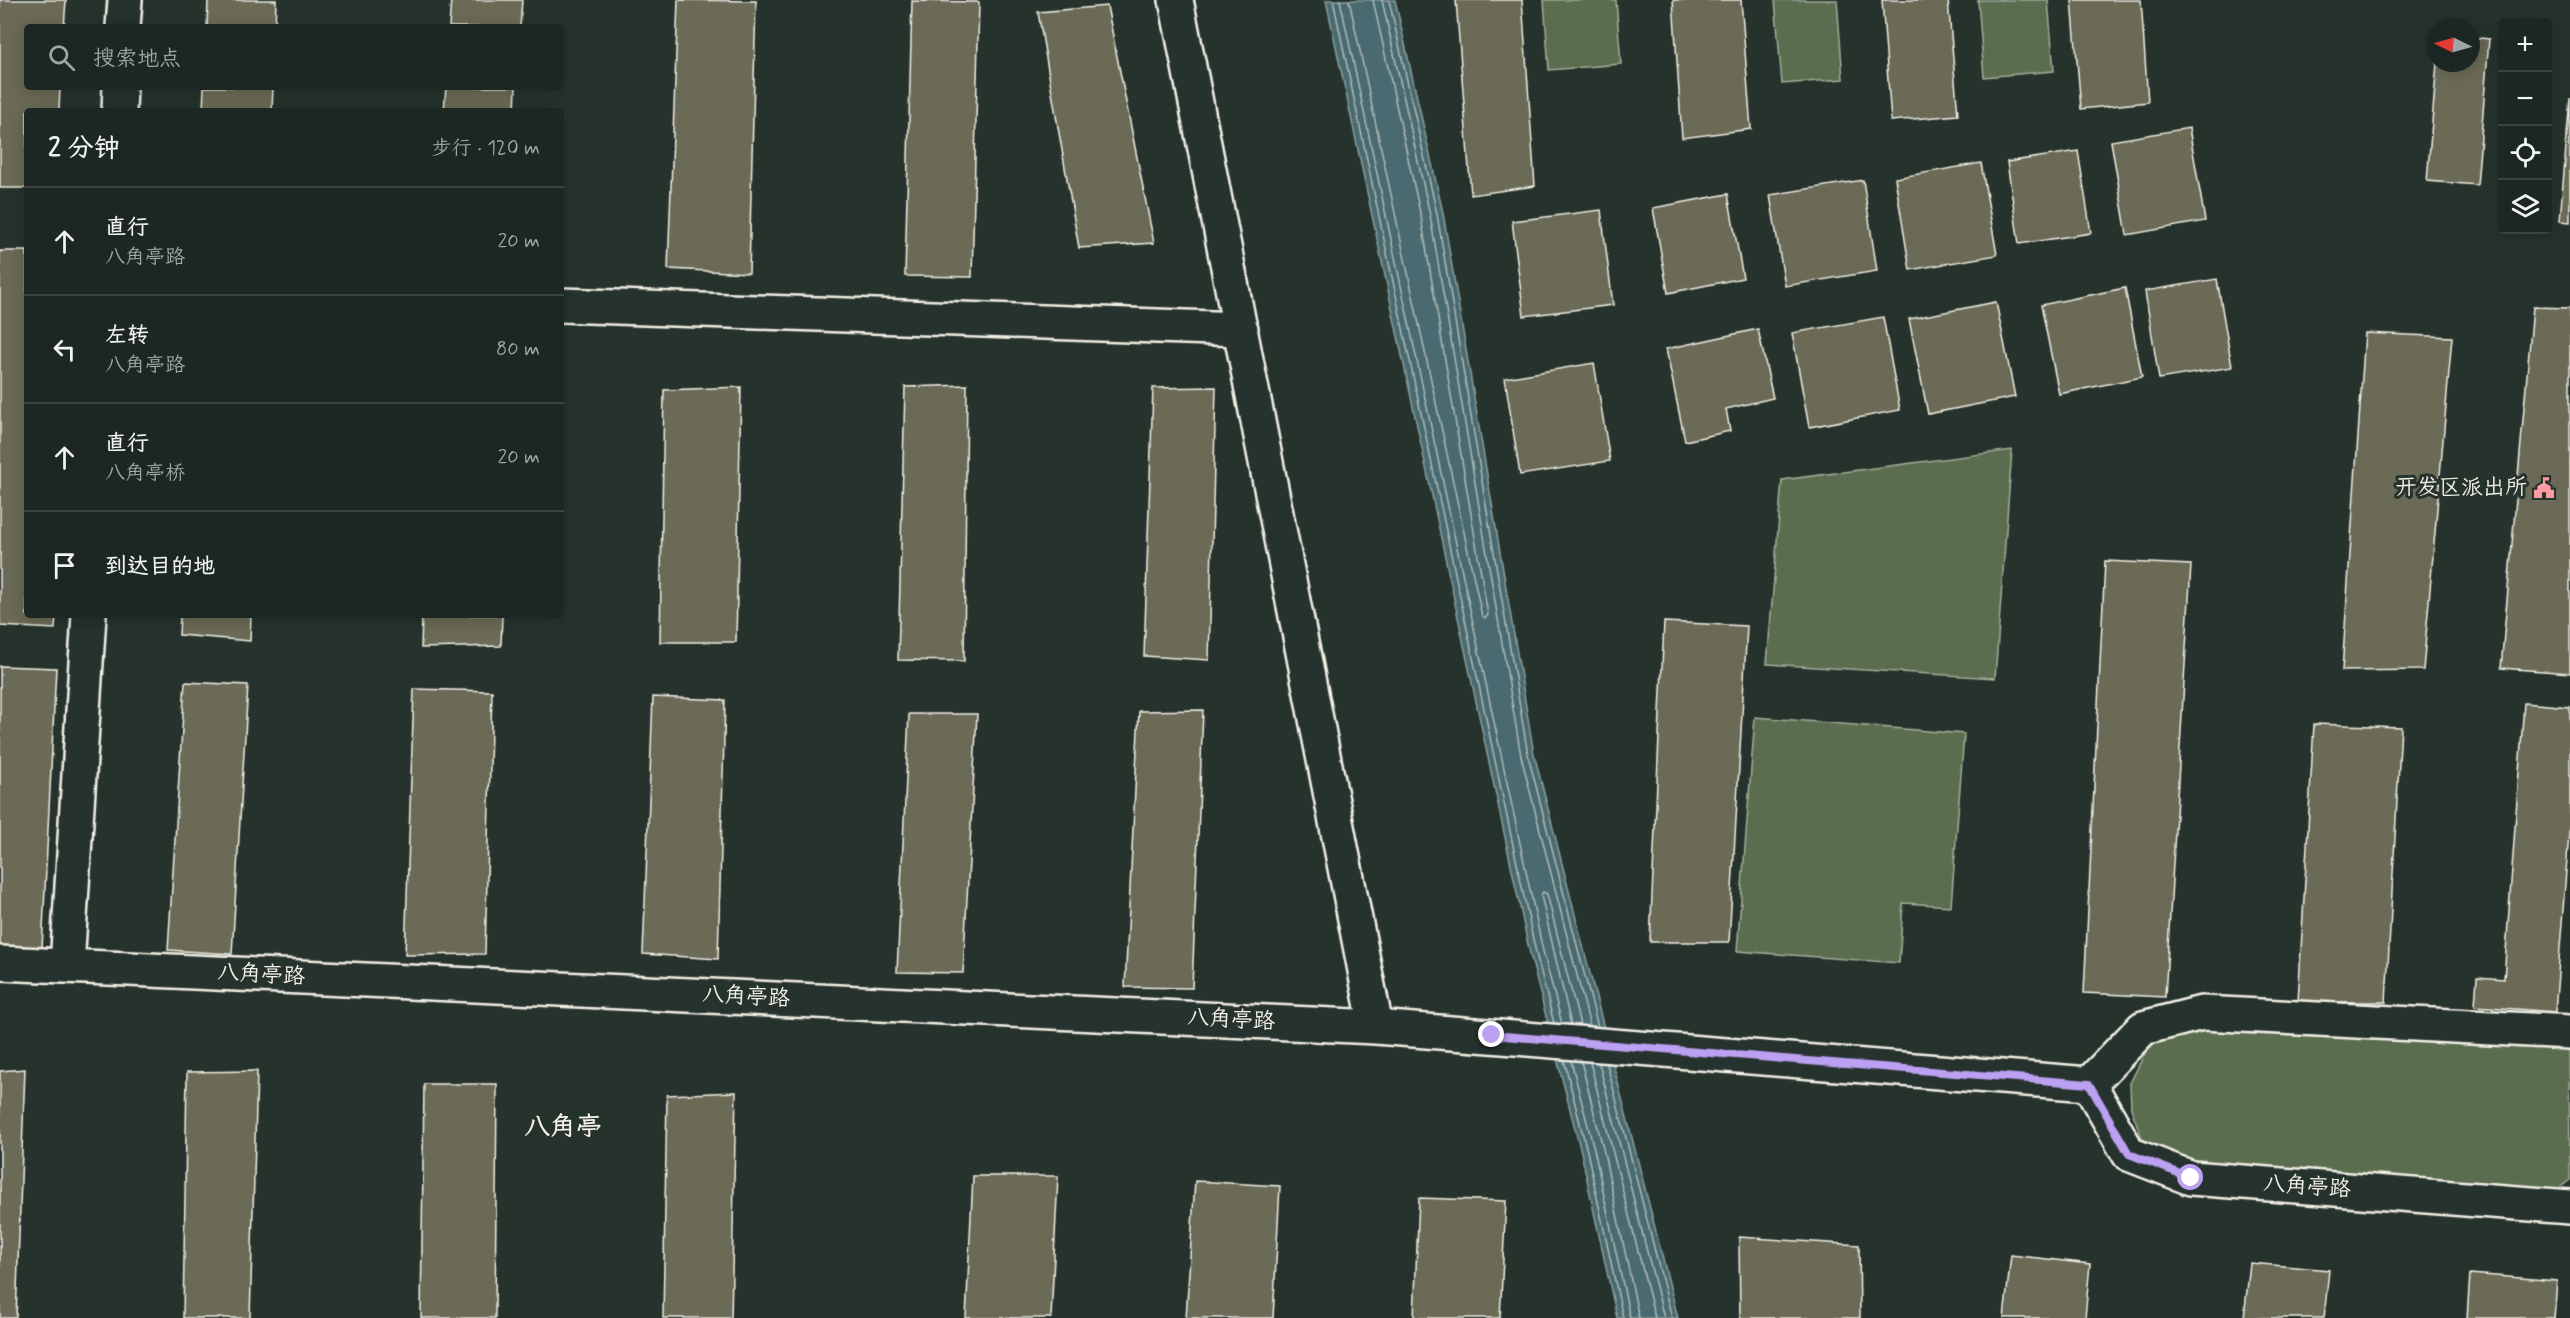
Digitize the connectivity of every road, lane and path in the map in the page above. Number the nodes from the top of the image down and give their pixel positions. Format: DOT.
graph roads {
  1 [pos="125,0"];
  2 [pos="1176,0"];
  3 [pos="123,24"];
  4 [pos="120,90"];
  5 [pos="119,108"];
  6 [pos="564,305"];
  7 [pos="1240,329"];
  8 [pos="89,618"];
  9 [pos="0,963"];
  10 [pos="67,966"];
  11 [pos="1376,1027"];
  12 [pos="2570,1032"];
  13 [pos="2089,1084"];
  14 [pos="2570,1207"];
  1 -- 3 [label="street"];
  2 -- 7 [label="street"];
  4 -- 5 [label="street"];
  6 -- 7 [label="street"];
  7 -- 11 [label="street"];
  8 -- 10 [label="street"];
  9 -- 10 [label="street, 八角亭路"];
  10 -- 11 [label="street, 八角亭路"];
  11 -- 13 [label="street, 八角亭路"];
  12 -- 13 [label="street"];
  13 -- 14 [label="street, 八角亭路"];
}
